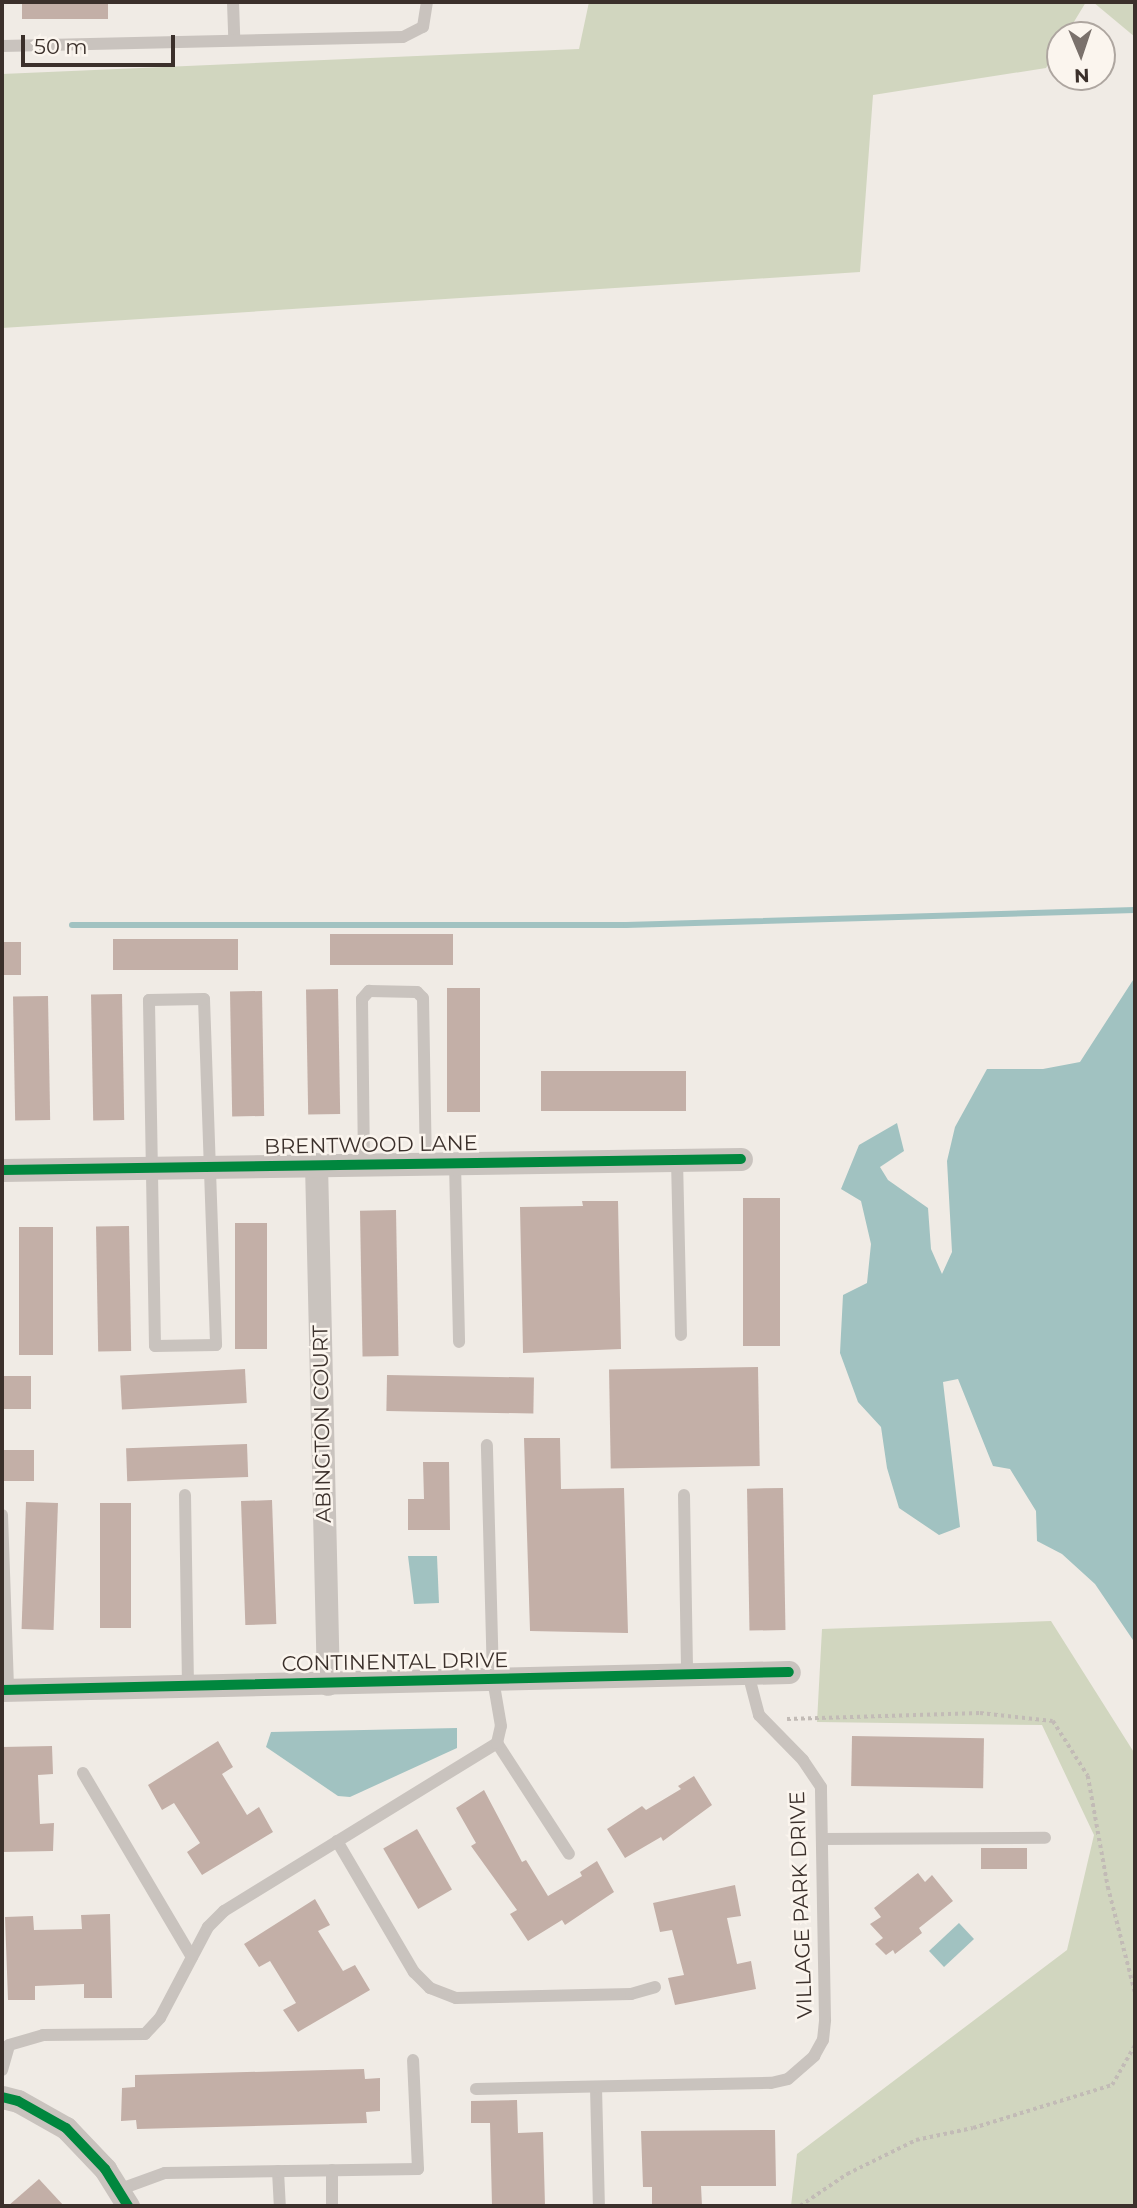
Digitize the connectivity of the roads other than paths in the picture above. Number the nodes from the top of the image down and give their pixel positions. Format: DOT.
graph roads {
  1 [pos="233,2"];
  2 [pos="427,2"];
  3 [pos="234,40"];
  4 [pos="2,46"];
  5 [pos="741,1159"];
  6 [pos="677,1160"];
  7 [pos="426,1163"];
  8 [pos="455,1163"];
  9 [pos="316,1164"];
  10 [pos="364,1164"];
  11 [pos="212,1166"];
  12 [pos="152,1167"];
  13 [pos="2,1170"];
  14 [pos="681,1335"];
  15 [pos="459,1342"];
  16 [pos="486,1446"];
  17 [pos="185,1495"];
  18 [pos="684,1495"];
  19 [pos="2,1515"];
  20 [pos="789,1671"];
  21 [pos="687,1673"];
  22 [pos="748,1673"];
  23 [pos="493,1679"];
  24 [pos="328,1684"];
  25 [pos="188,1686"];
  26 [pos="5,1690"];
  27 [pos="497,1743"];
  28 [pos="83,1773"];
  29 [pos="1045,1838"];
  30 [pos="822,1839"];
  31 [pos="337,1841"];
  32 [pos="569,1854"];
  33 [pos="192,1957"];
  34 [pos="655,1987"];
  35 [pos="6,2044"];
  36 [pos="413,2060"];
  37 [pos="2,2070"];
  38 [pos="596,2087"];
  39 [pos="476,2089"];
  40 [pos="2,2097"];
  41 [pos="332,2170"];
  42 [pos="278,2171"];
  43 [pos="123,2198"];
  44 [pos="279,2206"];
  45 [pos="332,2206"];
  46 [pos="599,2206"];
  1 -- 3 [label="lane"];
  2 -- 3 [label="lane"];
  3 -- 4 [label="lane"];
  5 -- 6 [label="street, BRENTWOOD LANE"];
  6 -- 8 [label="street, BRENTWOOD LANE"];
  6 -- 14 [label="lane"];
  7 -- 8 [label="street, BRENTWOOD LANE"];
  7 -- 10 [label="street, BRENTWOOD LANE"];
  7 -- 10 [label="lane"];
  8 -- 15 [label="lane"];
  9 -- 10 [label="street, BRENTWOOD LANE"];
  9 -- 11 [label="street, BRENTWOOD LANE"];
  9 -- 24 [label="street, ABINGTON COURT"];
  11 -- 12 [label="street, BRENTWOOD LANE"];
  11 -- 12 [label="lane"];
  11 -- 12 [label="lane"];
  12 -- 13 [label="street, BRENTWOOD LANE"];
  16 -- 23 [label="lane"];
  17 -- 25 [label="lane"];
  18 -- 21 [label="lane"];
  19 -- 26 [label="lane"];
  20 -- 22 [label="street, CONTINENTAL DRIVE"];
  21 -- 22 [label="street, CONTINENTAL DRIVE"];
  21 -- 23 [label="street, CONTINENTAL DRIVE"];
  22 -- 30 [label="lane, VILLAGE PARK DRIVE"];
  23 -- 24 [label="street, CONTINENTAL DRIVE"];
  23 -- 27 [label="lane, CONTINENTAL DRIVE"];
  24 -- 25 [label="street, CONTINENTAL DRIVE"];
  25 -- 26 [label="street, CONTINENTAL DRIVE"];
  27 -- 31 [label="lane"];
  27 -- 32 [label="lane"];
  28 -- 33 [label="lane"];
  29 -- 30 [label="lane"];
  30 -- 38 [label="lane, VILLAGE PARK DRIVE"];
  31 -- 33 [label="lane"];
  31 -- 34 [label="lane"];
  33 -- 35 [label="lane"];
  35 -- 37 [label="lane"];
  36 -- 41 [label="lane"];
  38 -- 39 [label="lane, VILLAGE PARK DRIVE"];
  38 -- 46 [label="lane"];
  40 -- 43 [label="street"];
  41 -- 42 [label="lane"];
  41 -- 45 [label="lane"];
  42 -- 43 [label="lane"];
  42 -- 44 [label="lane"];
}
